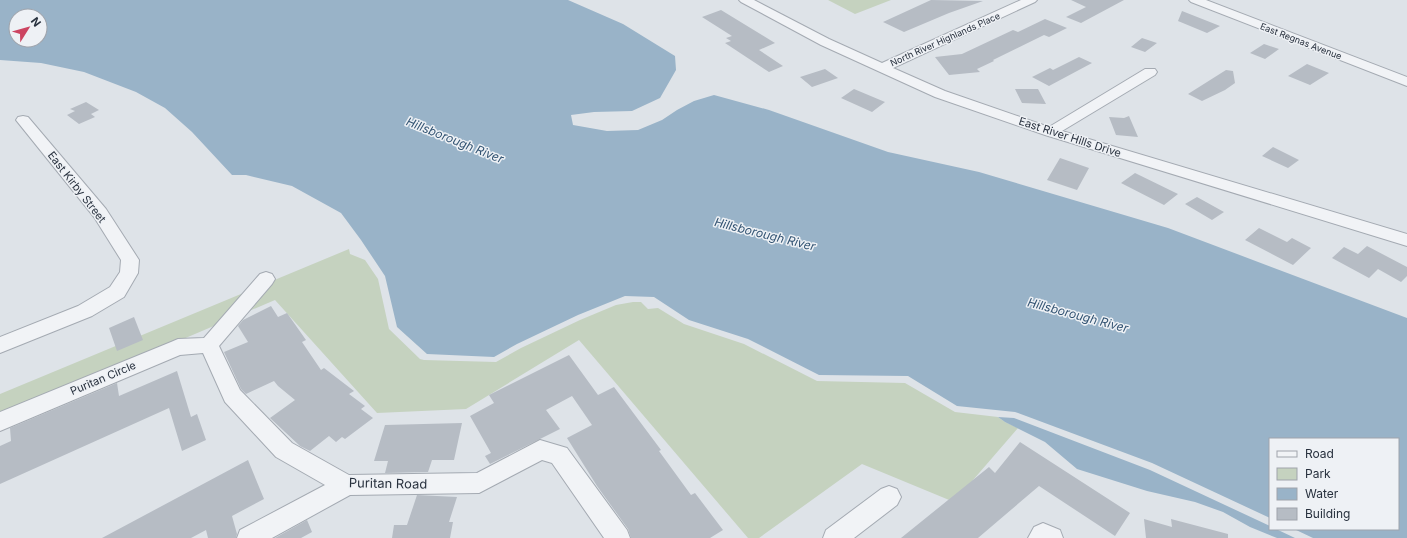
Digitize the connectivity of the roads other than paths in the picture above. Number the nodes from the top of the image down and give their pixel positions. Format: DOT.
graph roads {
  1 [pos="745,0"];
  2 [pos="1031,0"];
  3 [pos="1195,0"];
  4 [pos="881,68"];
  5 [pos="1150,72"];
  6 [pos="1407,82"];
  7 [pos="23,120"];
  8 [pos="1050,132"];
  9 [pos="1407,240"];
  10 [pos="266,280"];
  11 [pos="0,345"];
  12 [pos="209,345"];
  13 [pos="0,422"];
  14 [pos="347,485"];
  15 [pos="889,497"];
  16 [pos="249,538"];
  17 [pos="618,538"];
  18 [pos="835,538"];
  1 -- 4 [label="street, East River Hills Drive"];
  2 -- 4 [label="street, North River Highlands Place"];
  3 -- 6 [label="street, East Regnas Avenue"];
  4 -- 8 [label="street, East River Hills Drive"];
  5 -- 8 [label="street"];
  7 -- 11 [label="street, East Kirby Street"];
  8 -- 9 [label="street, East River Hills Drive"];
  10 -- 12 [label="street"];
  12 -- 13 [label="street, Puritan Circle"];
  12 -- 14 [label="street, Puritan Road"];
  14 -- 16 [label="street"];
  14 -- 17 [label="street, Puritan Road"];
  15 -- 18 [label="street"];
}
